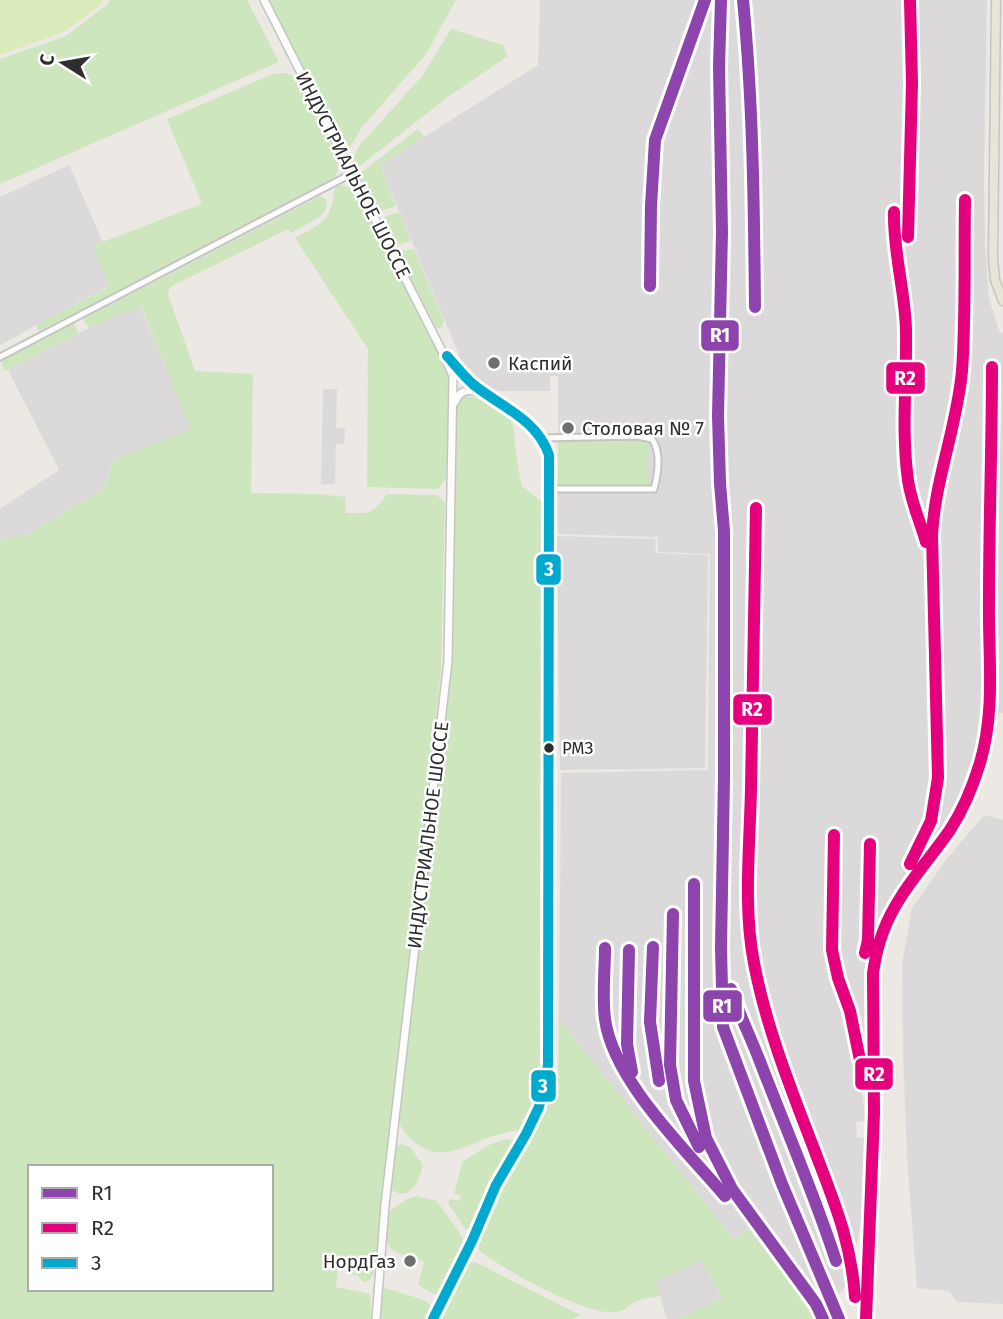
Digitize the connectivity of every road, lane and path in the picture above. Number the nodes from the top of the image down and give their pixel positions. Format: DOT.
graph roads {
  1 [pos="264,0"];
  2 [pos="996,0"];
  3 [pos="351,174"];
  4 [pos="1003,301"];
  5 [pos="442,351"];
  6 [pos="0,357"];
  7 [pos="496,400"];
  8 [pos="452,410"];
  9 [pos="542,438"];
  10 [pos="550,489"];
  11 [pos="376,1319"];
  12 [pos="433,1319"];
  1 -- 3 [label="main road, ИНДУСТРИАЛЬНОЕ ШОССЕ"];
  2 -- 4 [label="main road"];
  3 -- 5 [label="main road, ИНДУСТРИАЛЬНОЕ ШОССЕ"];
  3 -- 6 [label="street"];
  5 -- 7 [label="main road, ИНДУСТРИАЛЬНОЕ ШОССЕ"];
  5 -- 8 [label="main road, ИНДУСТРИАЛЬНОЕ ШОССЕ"];
  7 -- 8 [label="main road"];
  7 -- 9 [label="main road, ИНДУСТРИАЛЬНОЕ ШОССЕ"];
  8 -- 11 [label="main road, ИНДУСТРИАЛЬНОЕ ШОССЕ"];
  9 -- 10 [label="main road"];
  9 -- 10 [label="street"];
  10 -- 12 [label="main road"];
}
